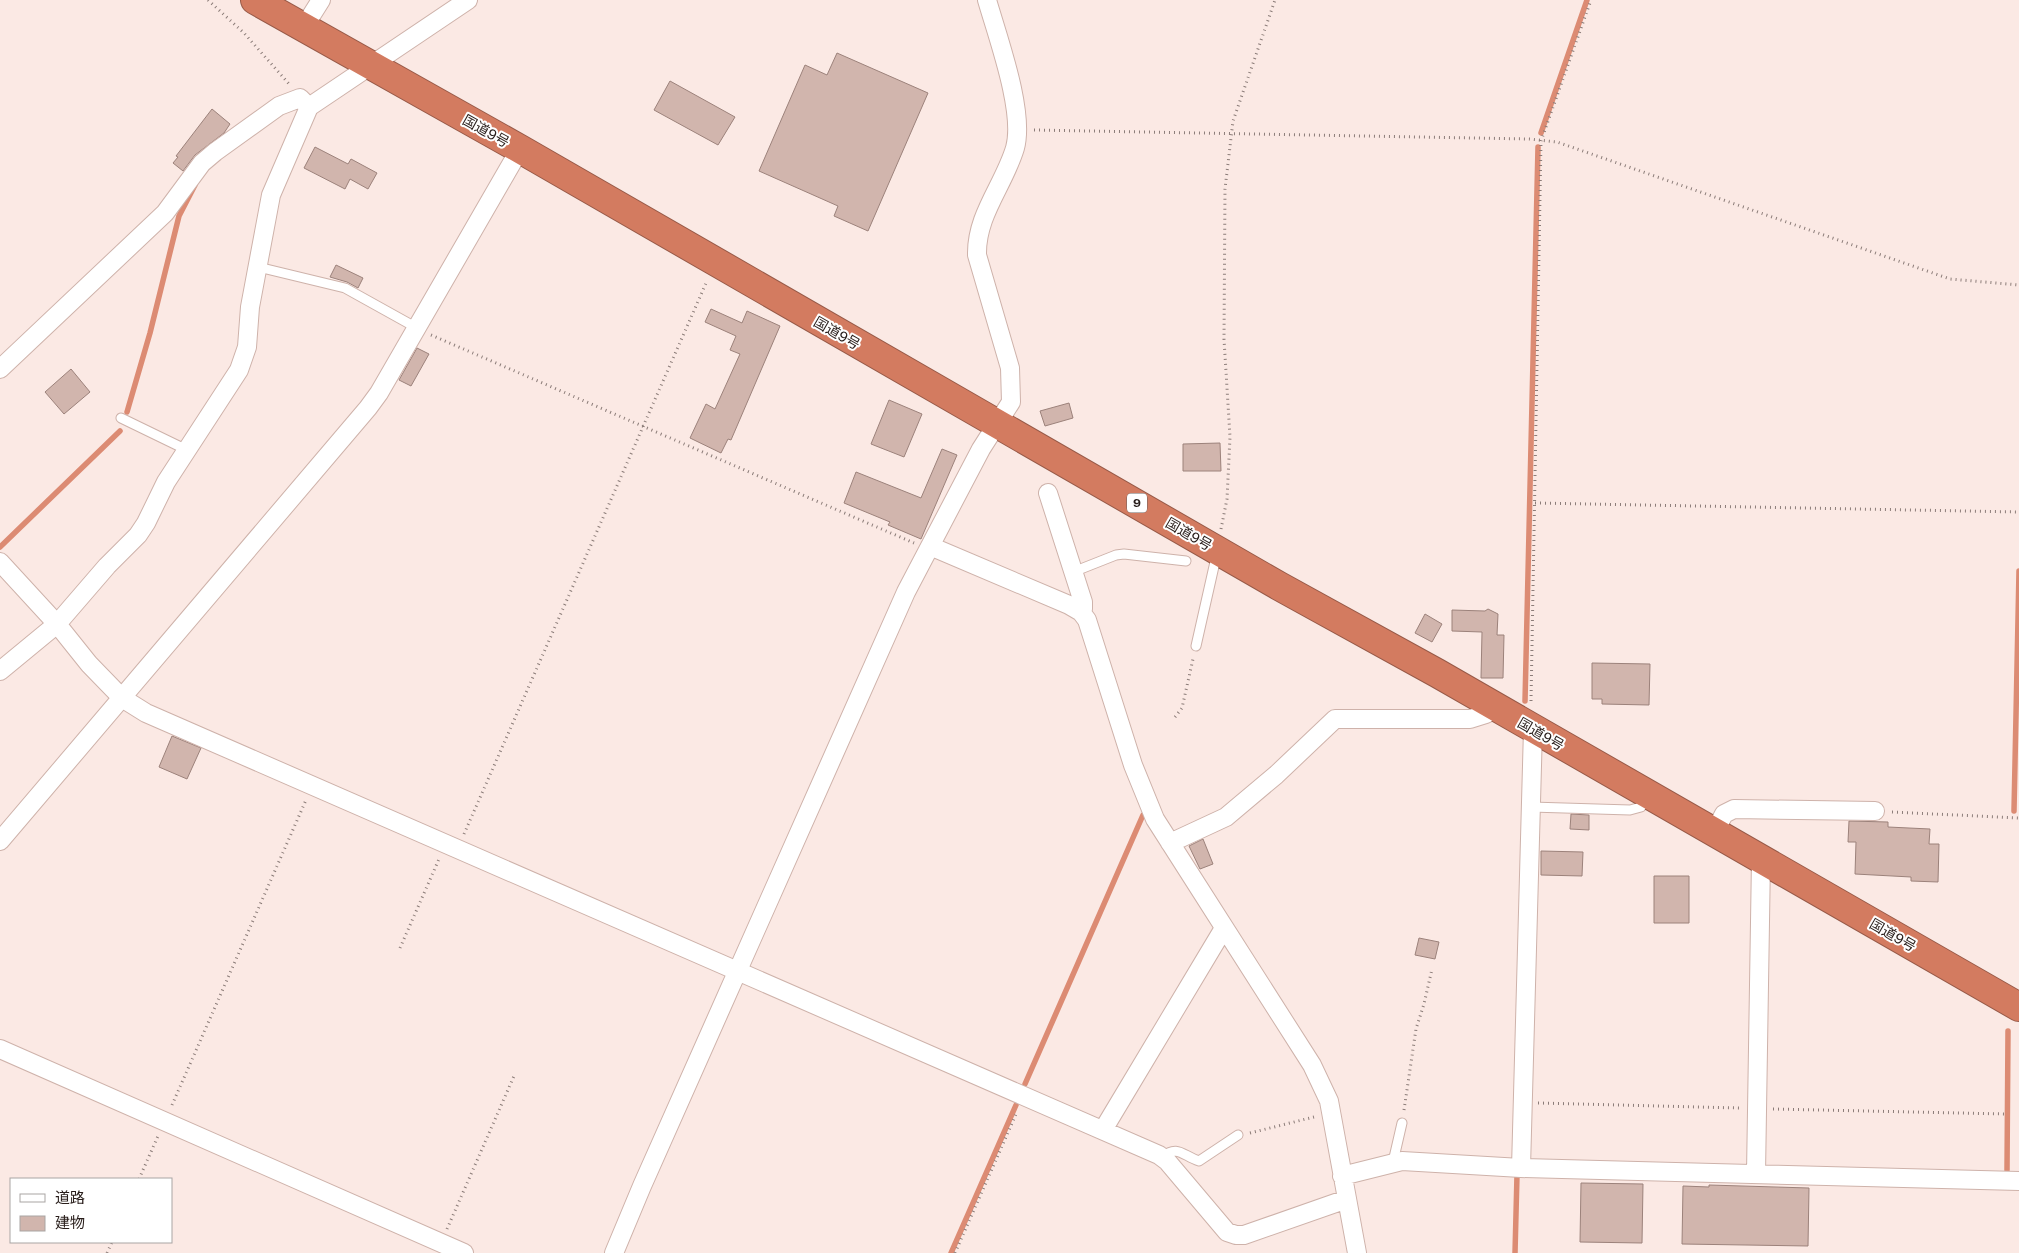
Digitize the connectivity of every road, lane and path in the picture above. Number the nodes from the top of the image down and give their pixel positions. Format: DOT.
graph roads {
  1 [pos="208,0"];
  2 [pos="255,0"];
  3 [pos="321,0"];
  4 [pos="468,0"];
  5 [pos="987,0"];
  6 [pos="1275,0"];
  7 [pos="1591,0"];
  8 [pos="304,28"];
  9 [pos="371,66"];
  10 [pos="305,102"];
  11 [pos="1018,130"];
  12 [pos="1541,141"];
  13 [pos="520,149"];
  14 [pos="258,267"];
  15 [pos="2019,285"];
  16 [pos="705,286"];
  17 [pos="417,328"];
  18 [pos="0,369"];
  19 [pos="120,418"];
  20 [pos="998,425"];
  21 [pos="643,426"];
  22 [pos="186,450"];
  23 [pos="1048,493"];
  24 [pos="1535,503"];
  25 [pos="2019,512"];
  26 [pos="929,547"];
  27 [pos="1217,550"];
  28 [pos="1186,561"];
  29 [pos="0,562"];
  30 [pos="1073,572"];
  31 [pos="1081,612"];
  32 [pos="57,624"];
  33 [pos="1196,646"];
  34 [pos="0,671"];
  35 [pos="122,698"];
  36 [pos="1492,705"];
  37 [pos="1175,717"];
  38 [pos="1533,729"];
  39 [pos="312,786"];
  40 [pos="1649,795"];
  41 [pos="1531,807"];
  42 [pos="1875,811"];
  43 [pos="2019,818"];
  44 [pos="1714,832"];
  45 [pos="0,841"];
  46 [pos="1170,843"];
  47 [pos="452,846"];
  48 [pos="1761,860"];
  49 [pos="1224,928"];
  50 [pos="400,948"];
  51 [pos="1432,968"];
  52 [pos="738,970"];
  53 [pos="2019,1007"];
  54 [pos="0,1049"];
  55 [pos="514,1076"];
  56 [pos="1024,1095"];
  57 [pos="1332,1113"];
  58 [pos="165,1121"];
  59 [pos="1402,1123"];
  60 [pos="1103,1130"];
  61 [pos="1238,1136"];
  62 [pos="1162,1157"];
  63 [pos="1392,1162"];
  64 [pos="1521,1168"];
  65 [pos="1756,1174"];
  66 [pos="1342,1176"];
  67 [pos="140,1178"];
  68 [pos="2019,1181"];
  69 [pos="1347,1199"];
  70 [pos="441,1243"];
  71 [pos="464,1253"];
  72 [pos="614,1253"];
  73 [pos="954,1253"];
  74 [pos="1356,1253"];
  1 -- 10 [label="path"];
  2 -- 8 [label="highway, 国道9号 / 9"];
  3 -- 8 [label="street"];
  4 -- 9 [label="street"];
  5 -- 11 [label="street"];
  6 -- 27 [label="path"];
  7 -- 12 [label="path"];
  8 -- 9 [label="highway, 国道9号 / 9"];
  9 -- 10 [label="street"];
  9 -- 13 [label="highway, 国道9号 / 9"];
  10 -- 14 [label="street"];
  10 -- 18 [label="street"];
  11 -- 12 [label="path"];
  11 -- 20 [label="street"];
  12 -- 15 [label="path"];
  12 -- 24 [label="path"];
  13 -- 17 [label="street"];
  13 -- 20 [label="highway, 国道9号 / 9"];
  14 -- 17 [label="lane"];
  14 -- 22 [label="street"];
  16 -- 21 [label="path"];
  17 -- 21 [label="path"];
  17 -- 35 [label="street"];
  19 -- 22 [label="lane"];
  20 -- 26 [label="street"];
  20 -- 27 [label="highway, 国道9号 / 9"];
  21 -- 26 [label="path"];
  21 -- 47 [label="path"];
  22 -- 32 [label="street"];
  23 -- 30 [label="street"];
  24 -- 25 [label="path"];
  24 -- 38 [label="path"];
  26 -- 31 [label="street"];
  26 -- 52 [label="street"];
  27 -- 33 [label="lane"];
  27 -- 36 [label="highway, 国道9号 / 9"];
  28 -- 30 [label="lane"];
  29 -- 32 [label="street"];
  30 -- 31 [label="street"];
  31 -- 46 [label="street"];
  32 -- 34 [label="street"];
  32 -- 35 [label="street"];
  33 -- 37 [label="path"];
  35 -- 39 [label="street"];
  35 -- 45 [label="street"];
  36 -- 38 [label="highway, 国道9号 / 9"];
  36 -- 46 [label="street"];
  38 -- 40 [label="highway, 国道9号 / 9"];
  38 -- 41 [label="street"];
  39 -- 47 [label="street"];
  39 -- 58 [label="path"];
  40 -- 41 [label="lane"];
  40 -- 44 [label="highway, 国道9号 / 9"];
  41 -- 64 [label="street"];
  42 -- 43 [label="path"];
  42 -- 44 [label="street"];
  44 -- 48 [label="highway, 国道9号 / 9"];
  46 -- 49 [label="street"];
  47 -- 50 [label="path"];
  47 -- 52 [label="street"];
  48 -- 53 [label="highway, 国道9号 / 9"];
  48 -- 65 [label="street"];
  49 -- 57 [label="street"];
  49 -- 60 [label="street"];
  51 -- 59 [label="path"];
  52 -- 56 [label="street"];
  52 -- 72 [label="street"];
  54 -- 58 [label="street"];
  55 -- 70 [label="path"];
  56 -- 60 [label="street"];
  56 -- 73 [label="path"];
  57 -- 61 [label="path"];
  57 -- 66 [label="street"];
  58 -- 67 [label="path"];
  58 -- 70 [label="street"];
  59 -- 63 [label="lane"];
  60 -- 62 [label="street"];
  61 -- 62 [label="lane"];
  62 -- 69 [label="street"];
  63 -- 64 [label="street"];
  63 -- 66 [label="street"];
  64 -- 65 [label="street"];
  65 -- 68 [label="street"];
  66 -- 69 [label="street"];
  69 -- 74 [label="street"];
  70 -- 71 [label="street"];
}
